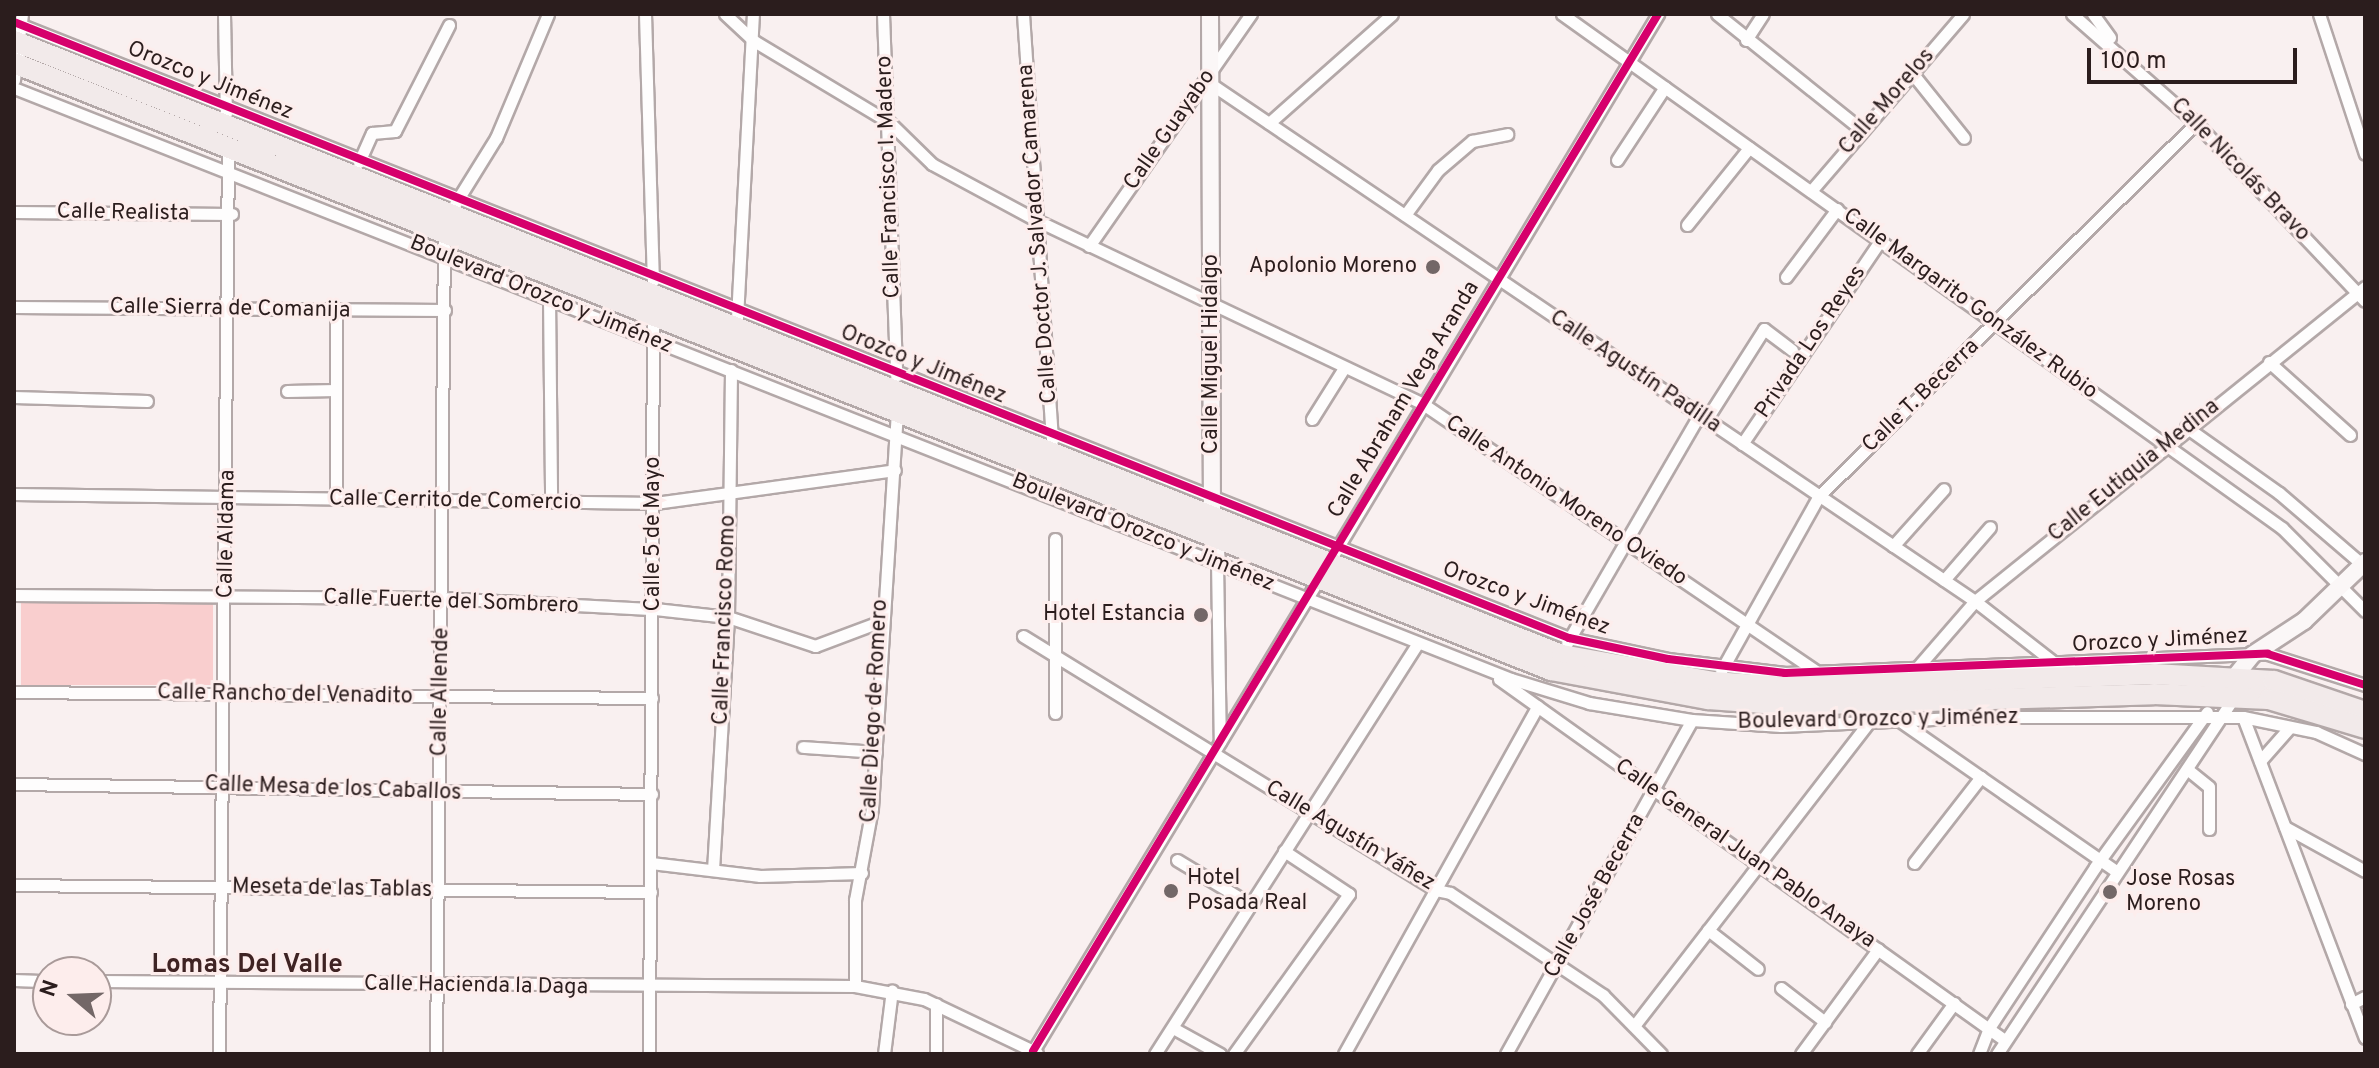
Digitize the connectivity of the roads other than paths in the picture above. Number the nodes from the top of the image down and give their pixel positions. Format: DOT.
graph roads {
  1 [pos="224,14"];
  2 [pos="548,14"];
  3 [pos="645,14"];
  4 [pos="725,14"];
  5 [pos="753,14"];
  6 [pos="883,14"];
  7 [pos="1023,14"];
  8 [pos="1210,14"];
  9 [pos="1251,14"];
  10 [pos="1392,14"];
  11 [pos="1562,14"];
  12 [pos="1658,14"];
  13 [pos="1717,14"];
  14 [pos="1763,14"];
  15 [pos="1963,14"];
  16 [pos="2072,14"];
  17 [pos="2093,14"];
  18 [pos="2319,14"];
  19 [pos="449,25"];
  20 [pos="1746,40"];
  21 [pos="754,41"];
  22 [pos="17,44"];
  23 [pos="2117,47"];
  24 [pos="1628,60"];
  25 [pos="1912,73"];
  26 [pos="1211,77"];
  27 [pos="1665,87"];
  28 [pos="14,88"];
  29 [pos="226,107"];
  30 [pos="889,122"];
  31 [pos="1269,123"];
  32 [pos="2196,123"];
  33 [pos="1862,130"];
  34 [pos="1507,134"];
  35 [pos="1964,138"];
  36 [pos="228,139"];
  37 [pos="2364,146"];
  38 [pos="1749,148"];
  39 [pos="1617,160"];
  40 [pos="359,162"];
  41 [pos="231,174"];
  42 [pos="1811,191"];
  43 [pos="1837,209"];
  44 [pos="14,212"];
  45 [pos="232,214"];
  46 [pos="1405,215"];
  47 [pos="450,216"];
  48 [pos="1036,220"];
  49 [pos="1687,225"];
  50 [pos="1880,241"];
  51 [pos="1089,246"];
  52 [pos="443,255"];
  53 [pos="1786,277"];
  54 [pos="1498,278"];
  55 [pos="2362,294"];
  56 [pos="653,296"];
  57 [pos="549,297"];
  58 [pos="1212,305"];
  59 [pos="14,307"];
  60 [pos="445,310"];
  61 [pos="230,311"];
  62 [pos="336,311"];
  63 [pos="737,320"];
  64 [pos="1996,322"];
  65 [pos="653,339"];
  66 [pos="1792,350"];
  67 [pos="2269,362"];
  68 [pos="1344,368"];
  69 [pos="731,370"];
  70 [pos="896,372"];
  71 [pos="336,390"];
  72 [pos="287,391"];
  73 [pos="14,397"];
  74 [pos="147,401"];
  75 [pos="896,403"];
  76 [pos="1423,404"];
  77 [pos="1702,417"];
  78 [pos="1312,419"];
  79 [pos="2186,427"];
  80 [pos="2350,435"];
  81 [pos="897,436"];
  82 [pos="1051,436"];
  83 [pos="1742,444"];
  84 [pos="2165,444"];
  85 [pos="1057,467"];
  86 [pos="895,470"];
  87 [pos="1944,489"];
  88 [pos="14,494"];
  89 [pos="728,495"];
  90 [pos="1819,496"];
  91 [pos="228,498"];
  92 [pos="336,499"];
  93 [pos="1063,500"];
  94 [pos="443,501"];
  95 [pos="551,501"];
  96 [pos="655,503"];
  97 [pos="1212,509"];
  98 [pos="1990,527"];
  99 [pos="1055,539"];
  100 [pos="1626,541"];
  101 [pos="1893,546"];
  102 [pos="1216,551"];
  103 [pos="1333,555"];
  104 [pos="2364,564"];
  105 [pos="1944,580"];
  106 [pos="2344,587"];
  107 [pos="1312,590"];
  108 [pos="14,595"];
  109 [pos="227,596"];
  110 [pos="442,598"];
  111 [pos="1975,601"];
  112 [pos="655,609"];
  113 [pos="2365,611"];
  114 [pos="728,617"];
  115 [pos="879,622"];
  116 [pos="1750,626"];
  117 [pos="1023,636"];
  118 [pos="1418,643"];
  119 [pos="1566,647"];
  120 [pos="2264,650"];
  121 [pos="1056,658"];
  122 [pos="2056,664"];
  123 [pos="1916,669"];
  124 [pos="1486,670"];
  125 [pos="1818,672"];
  126 [pos="1718,675"];
  127 [pos="2365,685"];
  128 [pos="14,692"];
  129 [pos="225,694"];
  130 [pos="2231,694"];
  131 [pos="441,696"];
  132 [pos="652,698"];
  133 [pos="1869,704"];
  134 [pos="1538,706"];
  135 [pos="2365,712"];
  136 [pos="1055,713"];
  137 [pos="2204,715"];
  138 [pos="2243,717"];
  139 [pos="1692,720"];
  140 [pos="1900,721"];
  141 [pos="2290,727"];
  142 [pos="2365,728"];
  143 [pos="803,747"];
  144 [pos="1216,748"];
  145 [pos="876,752"];
  146 [pos="2365,754"];
  147 [pos="2260,761"];
  148 [pos="2187,769"];
  149 [pos="1981,777"];
  150 [pos="14,784"];
  151 [pos="222,785"];
  152 [pos="1655,790"];
  153 [pos="439,793"];
  154 [pos="652,794"];
  155 [pos="1309,812"];
  156 [pos="2285,827"];
  157 [pos="2209,829"];
  158 [pos="1284,851"];
  159 [pos="2100,859"];
  160 [pos="1177,860"];
  161 [pos="651,863"];
  162 [pos="1758,863"];
  163 [pos="1914,863"];
  164 [pos="713,870"];
  165 [pos="2116,871"];
  166 [pos="2365,871"];
  167 [pos="862,873"];
  168 [pos="14,885"];
  169 [pos="222,888"];
  170 [pos="438,890"];
  171 [pos="1436,890"];
  172 [pos="651,892"];
  173 [pos="1250,904"];
  174 [pos="1708,930"];
  175 [pos="1878,949"];
  176 [pos="1557,964"];
  177 [pos="1758,969"];
  178 [pos="112,981"];
  179 [pos="220,983"];
  180 [pos="437,985"];
  181 [pos="855,986"];
  182 [pos="650,988"];
  183 [pos="1781,988"];
  184 [pos="892,990"];
  185 [pos="2365,997"];
  186 [pos="1954,1003"];
  187 [pos="936,1004"];
  188 [pos="2351,1004"];
  189 [pos="1825,1022"];
  190 [pos="1634,1026"];
  191 [pos="1173,1028"];
  192 [pos="1989,1028"];
  193 [pos="2365,1038"];
  194 [pos="2003,1039"];
  195 [pos="1036,1052"];
  196 [pos="219,1054"];
  197 [pos="436,1054"];
  198 [pos="649,1054"];
  199 [pos="884,1054"];
  200 [pos="936,1054"];
  201 [pos="1155,1054"];
  202 [pos="1220,1054"];
  203 [pos="1234,1054"];
  204 [pos="1344,1054"];
  205 [pos="1506,1054"];
  206 [pos="1661,1054"];
  207 [pos="1801,1054"];
  208 [pos="1917,1054"];
  209 [pos="1979,1054"];
  210 [pos="1997,1054"];
  1 -- 29 [label="street, Calle Aldama"];
  2 -- 47 [label="street"];
  3 -- 56 [label="street, Calle 5 de Mayo"];
  4 -- 21 [label="street, Calle Antonio Moreno Oviedo"];
  5 -- 21 [label="street"];
  6 -- 30 [label="street, Calle Francisco I. Madero"];
  7 -- 48 [label="street, Calle Doctor J. Salvador Camarena"];
  8 -- 26 [label="street, Calle Miguel Hidalgo"];
  9 -- 26 [label="street, Calle Guayabo"];
  10 -- 31 [label="street"];
  11 -- 24 [label="street, Calle Margarito González Rubio"];
  12 -- 24 [label="street, Calle Abraham Vega Aranda"];
  13 -- 20 [label="street"];
  14 -- 20 [label="street"];
  15 -- 25 [label="street, Calle Morelos"];
  16 -- 23 [label="street, Calle Nicolás Bravo"];
  17 -- 23 [label="street"];
  18 -- 37 [label="street"];
  19 -- 40 [label="street"];
  20 -- 33 [label="street"];
  21 -- 30 [label="street, Calle Antonio Moreno Oviedo"];
  21 -- 63 [label="street"];
  22 -- 29 [label="street, Orozco y Jiménez"];
  22 -- 36 [label="highway, Orozco y Jiménez"];
  23 -- 32 [label="street, Calle Nicolás Bravo"];
  24 -- 27 [label="street, Calle Margarito González Rubio"];
  24 -- 54 [label="street, Calle Abraham Vega Aranda"];
  25 -- 33 [label="street, Calle Morelos"];
  25 -- 35 [label="street"];
  26 -- 31 [label="street, Calle Agustín Padilla"];
  26 -- 51 [label="street, Calle Guayabo"];
  26 -- 58 [label="street, Calle Miguel Hidalgo"];
  27 -- 38 [label="street, Calle Margarito González Rubio"];
  27 -- 39 [label="street"];
  28 -- 41 [label="street, Boulevard Orozco y Jiménez"];
  29 -- 36 [label="street, Calle Aldama"];
  29 -- 40 [label="street, Orozco y Jiménez"];
  30 -- 48 [label="street, Calle Antonio Moreno Oviedo"];
  30 -- 70 [label="street, Calle Francisco I. Madero"];
  31 -- 46 [label="street, Calle Agustín Padilla"];
  32 -- 55 [label="street, Calle Nicolás Bravo"];
  32 -- 64 [label="street, Calle T. Becerra"];
  33 -- 42 [label="street, Calle Morelos"];
  34 -- 46 [label="street"];
  36 -- 41 [label="street, Calle Aldama"];
  36 -- 47 [label="highway, Orozco y Jiménez"];
  38 -- 42 [label="street, Calle Margarito González Rubio"];
  38 -- 49 [label="street"];
  40 -- 47 [label="street, Orozco y Jiménez"];
  41 -- 45 [label="street, Calle Aldama"];
  41 -- 52 [label="street, Boulevard Orozco y Jiménez"];
  42 -- 43 [label="street, Calle Margarito González Rubio"];
  43 -- 50 [label="street, Calle Margarito González Rubio"];
  43 -- 53 [label="street"];
  44 -- 45 [label="street, Calle Realista"];
  45 -- 61 [label="street, Calle Aldama"];
  46 -- 54 [label="street, Calle Agustín Padilla"];
  47 -- 52 [label="street, Calle Allende"];
  47 -- 56 [label="highway, Orozco y Jiménez"];
  48 -- 51 [label="street, Calle Antonio Moreno Oviedo"];
  48 -- 82 [label="street, Calle Doctor J. Salvador Camarena"];
  50 -- 64 [label="street, Calle Margarito González Rubio"];
  50 -- 83 [label="street, Privada Los Reyes"];
  51 -- 58 [label="street, Calle Antonio Moreno Oviedo"];
  52 -- 57 [label="street, Boulevard Orozco y Jiménez"];
  52 -- 60 [label="street, Calle Allende"];
  54 -- 76 [label="street, Calle Abraham Vega Aranda"];
  54 -- 77 [label="street, Calle Agustín Padilla"];
  55 -- 67 [label="street, Calle Eutiquia Medina"];
  56 -- 63 [label="highway, Orozco y Jiménez"];
  56 -- 65 [label="street, Calle 5 de Mayo"];
  56 -- 75 [label="highway, Orozco y Jiménez"];
  57 -- 65 [label="street, Boulevard Orozco y Jiménez"];
  57 -- 95 [label="street"];
  58 -- 68 [label="street, Calle Antonio Moreno Oviedo"];
  58 -- 97 [label="street, Calle Miguel Hidalgo"];
  59 -- 61 [label="street, Calle Sierra de Comanija"];
  60 -- 62 [label="street, Calle Sierra de Comanija"];
  60 -- 94 [label="street, Calle Allende"];
  61 -- 62 [label="street, Calle Sierra de Comanija"];
  61 -- 91 [label="street, Calle Aldama"];
  62 -- 71 [label="street"];
  63 -- 70 [label="street, Orozco y Jiménez"];
  63 -- 75 [label="highway, Orozco y Jiménez"];
  64 -- 84 [label="street, Calle Margarito González Rubio"];
  64 -- 90 [label="street, Calle T. Becerra"];
  65 -- 69 [label="street, Boulevard Orozco y Jiménez"];
  65 -- 96 [label="street, Calle 5 de Mayo"];
  66 -- 77 [label="street"];
  67 -- 79 [label="street, Calle Eutiquia Medina"];
  67 -- 80 [label="street"];
  68 -- 76 [label="street, Calle Antonio Moreno Oviedo"];
  68 -- 78 [label="street"];
  69 -- 81 [label="street, Boulevard Orozco y Jiménez"];
  69 -- 89 [label="street, Calle Francisco Romo"];
  70 -- 75 [label="street, Calle Francisco I. Madero"];
  70 -- 82 [label="street, Orozco y Jiménez"];
  71 -- 72 [label="street"];
  71 -- 92 [label="street"];
  73 -- 74 [label="street"];
  75 -- 81 [label="street, Calle Francisco I. Madero"];
  75 -- 85 [label="highway, Orozco y Jiménez"];
  76 -- 100 [label="street, Calle Antonio Moreno Oviedo"];
  76 -- 103 [label="street, Calle Abraham Vega Aranda"];
  77 -- 83 [label="street, Calle Agustín Padilla"];
  77 -- 100 [label="street"];
  79 -- 84 [label="street, Calle Eutiquia Medina"];
  79 -- 104 [label="street"];
  81 -- 86 [label="street, Calle Diego de Romero"];
  81 -- 93 [label="street, Boulevard Orozco y Jiménez"];
  82 -- 85 [label="street, Calle Doctor J. Salvador Camarena"];
  82 -- 97 [label="street, Orozco y Jiménez"];
  83 -- 90 [label="street, Calle Agustín Padilla"];
  84 -- 106 [label="street, Calle Margarito González Rubio"];
  84 -- 111 [label="street, Calle Eutiquia Medina"];
  85 -- 93 [label="street, Calle Doctor J. Salvador Camarena"];
  85 -- 97 [label="highway, Orozco y Jiménez"];
  85 -- 102 [label="highway, Orozco y Jiménez"];
  86 -- 89 [label="street, Calle Cerrito de Comercio"];
  86 -- 115 [label="street, Calle Diego de Romero"];
  87 -- 101 [label="street"];
  88 -- 91 [label="street, Calle Cerrito de Comercio"];
  89 -- 96 [label="street, Calle Cerrito de Comercio"];
  89 -- 114 [label="street, Calle Francisco Romo"];
  90 -- 101 [label="street, Calle Agustín Padilla"];
  90 -- 116 [label="street, Calle T. Becerra"];
  91 -- 92 [label="street, Calle Cerrito de Comercio"];
  91 -- 109 [label="street, Calle Aldama"];
  92 -- 94 [label="street, Calle Cerrito de Comercio"];
  93 -- 102 [label="street, Boulevard Orozco y Jiménez"];
  94 -- 95 [label="street, Calle Cerrito de Comercio"];
  94 -- 110 [label="street, Calle Allende"];
  95 -- 96 [label="street, Calle Cerrito de Comercio"];
  96 -- 112 [label="street, Calle 5 de Mayo"];
  97 -- 102 [label="street, Calle Miguel Hidalgo"];
  97 -- 103 [label="highway, Orozco y Jiménez"];
  98 -- 105 [label="street"];
  99 -- 121 [label="street"];
  100 -- 116 [label="street, Calle Antonio Moreno Oviedo"];
  100 -- 119 [label="street"];
  101 -- 105 [label="street, Calle Agustín Padilla"];
  102 -- 107 [label="highway, Orozco y Jiménez"];
  102 -- 144 [label="street, Calle Miguel Hidalgo"];
  103 -- 107 [label="street, Calle Abraham Vega Aranda"];
  103 -- 119 [label="highway, Orozco y Jiménez"];
  104 -- 106 [label="street"];
  105 -- 111 [label="street, Calle Agustín Padilla"];
  106 -- 113 [label="street, Calle Margarito González Rubio"];
  106 -- 120 [label="street"];
  107 -- 118 [label="street, Boulevard Orozco y Jiménez"];
  107 -- 133 [label="highway, Orozco y Jiménez"];
  107 -- 144 [label="street, Calle Abraham Vega Aranda"];
  108 -- 109 [label="street, Calle Fuerte del Sombrero"];
  109 -- 110 [label="street, Calle Fuerte del Sombrero"];
  109 -- 129 [label="street, Calle Aldama"];
  110 -- 112 [label="street, Calle Fuerte del Sombrero"];
  110 -- 131 [label="street, Calle Allende"];
  111 -- 122 [label="street, Calle Agustín Padilla"];
  111 -- 123 [label="street, Calle Eutiquia Medina"];
  112 -- 114 [label="street, Calle Fuerte del Sombrero"];
  112 -- 132 [label="street, Calle 5 de Mayo"];
  114 -- 115 [label="street, Calle Fuerte del Sombrero"];
  114 -- 164 [label="street, Calle Francisco Romo"];
  115 -- 145 [label="street, Calle Diego de Romero"];
  116 -- 125 [label="street, Calle Antonio Moreno Oviedo"];
  116 -- 126 [label="street, Calle T. Becerra"];
  117 -- 121 [label="street, Calle Agustín Yáñez"];
  118 -- 124 [label="street, Boulevard Orozco y Jiménez"];
  118 -- 155 [label="street"];
  119 -- 126 [label="highway, Orozco y Jiménez"];
  120 -- 122 [label="street, Orozco y Jiménez"];
  120 -- 127 [label="street"];
  120 -- 130 [label="street"];
  121 -- 136 [label="street"];
  121 -- 144 [label="street, Calle Agustín Yáñez"];
  122 -- 123 [label="street, Orozco y Jiménez"];
  123 -- 125 [label="street, Orozco y Jiménez"];
  124 -- 134 [label="street, Calle General Juan Pablo Anaya"];
  124 -- 139 [label="street, Boulevard Orozco y Jiménez"];
  125 -- 126 [label="street, Orozco y Jiménez"];
  126 -- 133 [label="highway, Orozco y Jiménez"];
  128 -- 129 [label="street, Calle Rancho del Venadito"];
  129 -- 131 [label="street, Calle Rancho del Venadito"];
  129 -- 151 [label="street, Calle Aldama"];
  130 -- 133 [label="highway, Orozco y Jiménez"];
  130 -- 135 [label="highway, Orozco y Jiménez"];
  130 -- 137 [label="street"];
  130 -- 137 [label="street, Boulevard Orozco y Jiménez"];
  130 -- 138 [label="street, Boulevard Orozco y Jiménez"];
  130 -- 142 [label="highway, Orozco y Jiménez"];
  130 -- 148 [label="street"];
  131 -- 132 [label="street, Calle Rancho del Venadito"];
  131 -- 153 [label="street, Calle Allende"];
  132 -- 154 [label="street, Calle 5 de Mayo"];
  133 -- 139 [label="street, Boulevard Orozco y Jiménez"];
  133 -- 140 [label="street, Boulevard Orozco y Jiménez"];
  133 -- 162 [label="street"];
  134 -- 152 [label="street, Calle General Juan Pablo Anaya"];
  134 -- 171 [label="street"];
  137 -- 140 [label="street, Boulevard Orozco y Jiménez"];
  137 -- 159 [label="street"];
  138 -- 141 [label="street, Boulevard Orozco y Jiménez"];
  138 -- 147 [label="street"];
  139 -- 152 [label="street, Calle José Becerra"];
  140 -- 149 [label="street"];
  141 -- 146 [label="street, Boulevard Orozco y Jiménez"];
  141 -- 147 [label="street"];
  143 -- 145 [label="street"];
  144 -- 155 [label="street, Calle Agustín Yáñez"];
  144 -- 195 [label="street, Calle Abraham Vega Aranda"];
  145 -- 167 [label="street, Calle Diego de Romero"];
  147 -- 156 [label="street"];
  148 -- 157 [label="street"];
  148 -- 165 [label="street"];
  149 -- 159 [label="street"];
  149 -- 163 [label="street"];
  150 -- 151 [label="street, Calle Mesa de los Caballos"];
  151 -- 153 [label="street, Calle Mesa de los Caballos"];
  151 -- 169 [label="street, Calle Aldama"];
  152 -- 162 [label="street, Calle General Juan Pablo Anaya"];
  152 -- 176 [label="street, Calle José Becerra"];
  153 -- 154 [label="street, Calle Mesa de los Caballos"];
  153 -- 170 [label="street, Calle Allende"];
  154 -- 161 [label="street, Calle 5 de Mayo"];
  155 -- 158 [label="street"];
  155 -- 171 [label="street, Calle Agustín Yáñez"];
  156 -- 166 [label="street"];
  156 -- 188 [label="street"];
  158 -- 173 [label="street"];
  158 -- 203 [label="street"];
  159 -- 165 [label="street"];
  159 -- 192 [label="street"];
  160 -- 173 [label="street"];
  161 -- 164 [label="street"];
  161 -- 172 [label="street, Calle 5 de Mayo"];
  162 -- 174 [label="street"];
  162 -- 175 [label="street, Calle General Juan Pablo Anaya"];
  164 -- 167 [label="street"];
  165 -- 194 [label="street"];
  167 -- 181 [label="street, Calle Diego de Romero"];
  168 -- 169 [label="street, Meseta de las Tablas"];
  169 -- 170 [label="street, Meseta de las Tablas"];
  169 -- 179 [label="street, Calle Aldama"];
  170 -- 172 [label="street, Meseta de las Tablas"];
  170 -- 180 [label="street, Calle Allende"];
  171 -- 176 [label="street, Calle Agustín Yáñez"];
  171 -- 204 [label="street"];
  172 -- 182 [label="street, Calle 5 de Mayo"];
  173 -- 191 [label="street"];
  174 -- 177 [label="street"];
  174 -- 190 [label="street"];
  175 -- 186 [label="street, Calle General Juan Pablo Anaya"];
  175 -- 189 [label="street"];
  176 -- 190 [label="street, Calle Agustín Yáñez"];
  176 -- 205 [label="street, Calle José Becerra"];
  178 -- 179 [label="street, Calle Hacienda la Daga"];
  179 -- 180 [label="street, Calle Hacienda la Daga"];
  179 -- 196 [label="street, Calle Aldama"];
  180 -- 182 [label="street, Calle Hacienda la Daga"];
  180 -- 197 [label="street, Calle Allende"];
  181 -- 182 [label="street, Calle Hacienda la Daga"];
  181 -- 184 [label="street, Calle Hacienda la Daga"];
  182 -- 198 [label="street, Calle 5 de Mayo"];
  183 -- 189 [label="street"];
  184 -- 187 [label="street, Calle Hacienda la Daga"];
  184 -- 199 [label="street"];
  185 -- 188 [label="street"];
  186 -- 192 [label="street, Calle General Juan Pablo Anaya"];
  186 -- 208 [label="street"];
  187 -- 195 [label="street, Calle Hacienda la Daga"];
  187 -- 200 [label="street"];
  188 -- 193 [label="street"];
  189 -- 207 [label="street"];
  190 -- 206 [label="street, Calle Agustín Yáñez"];
  191 -- 201 [label="street"];
  191 -- 202 [label="street"];
  192 -- 194 [label="street, Calle General Juan Pablo Anaya"];
  192 -- 209 [label="street"];
  194 -- 210 [label="street"];
}
